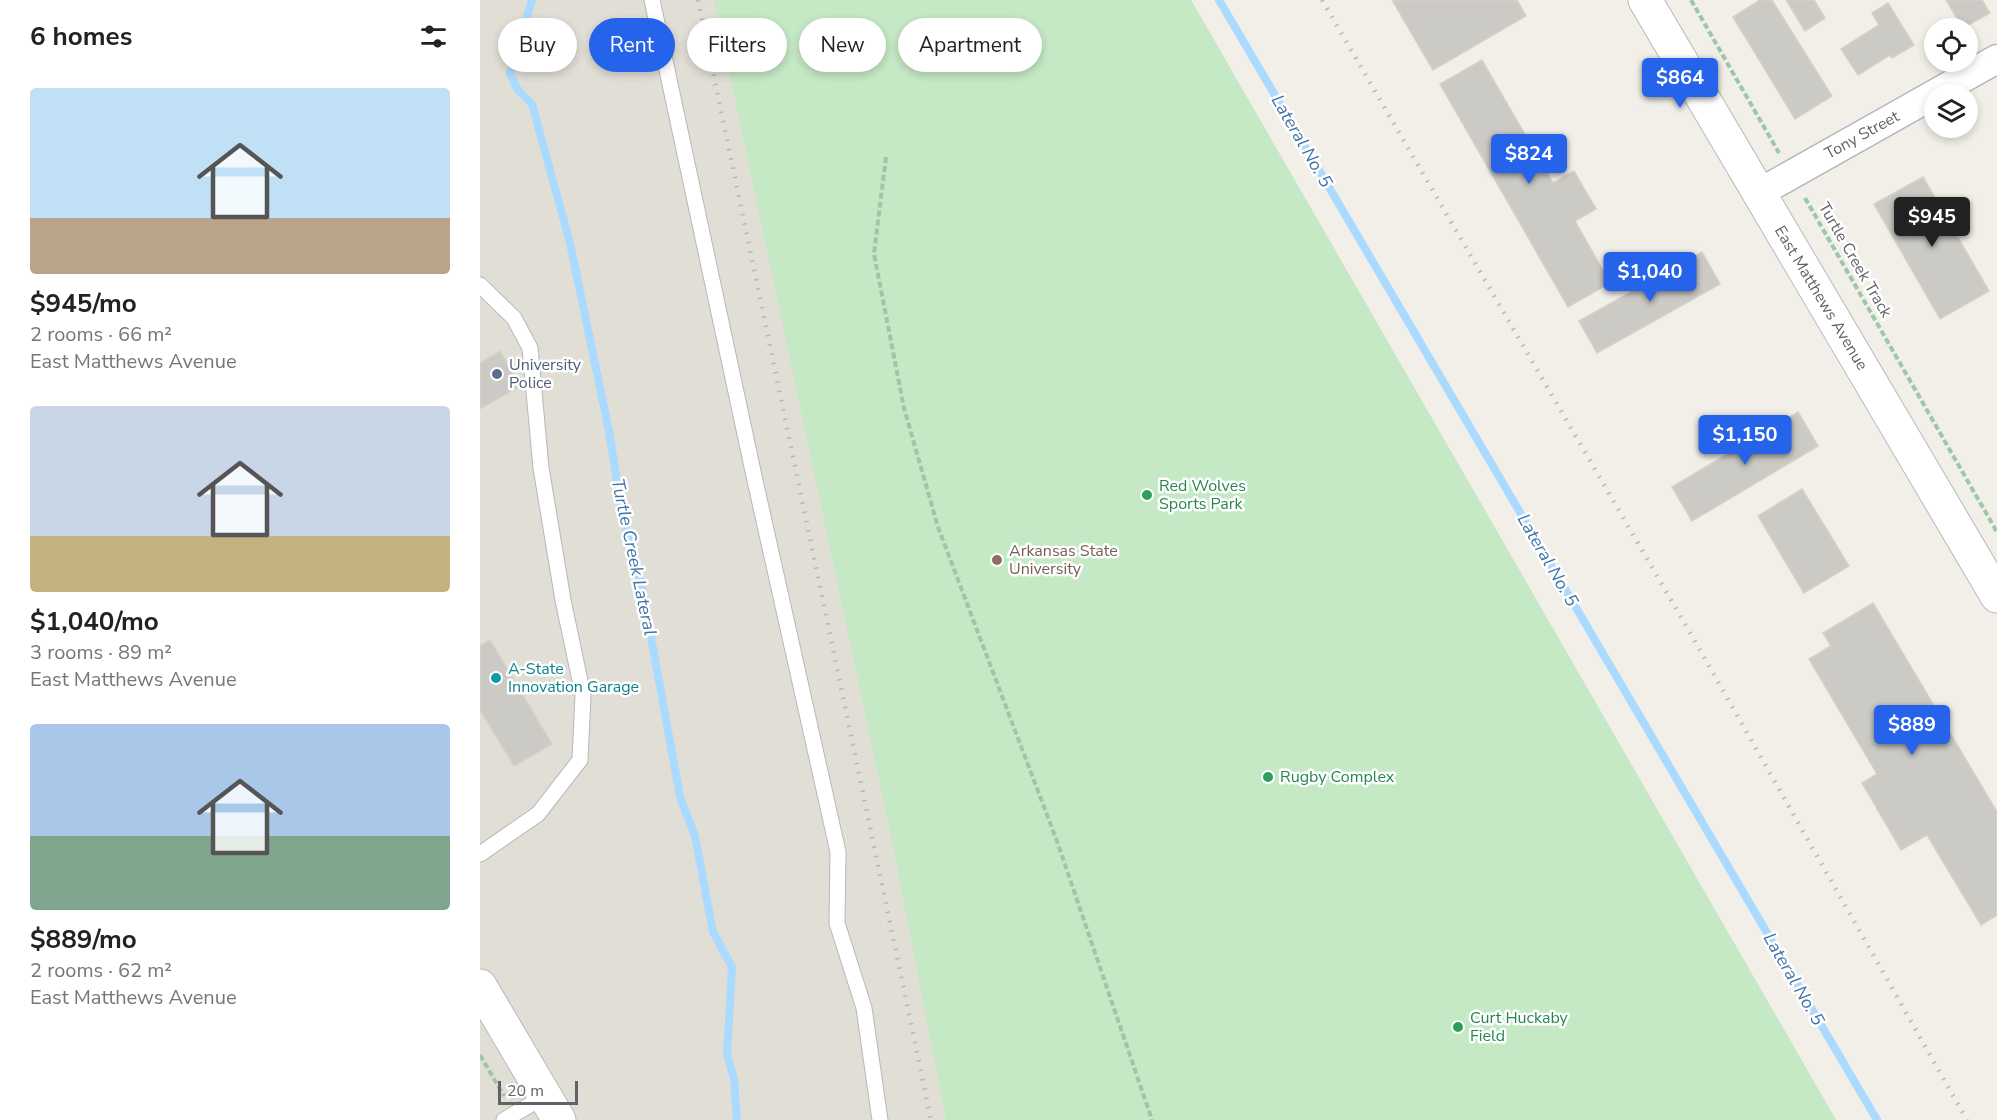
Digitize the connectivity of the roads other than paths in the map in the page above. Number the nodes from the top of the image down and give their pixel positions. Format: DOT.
graph roads {
  1 [pos="652,0"];
  2 [pos="1645,0"];
  3 [pos="1997,59"];
  4 [pos="1759,193"];
  5 [pos="480,285"];
  6 [pos="1997,596"];
  7 [pos="480,854"];
  8 [pos="480,986"];
  9 [pos="552,1108"];
  10 [pos="509,1117"];
  11 [pos="880,1120"];
  1 -- 11 [label="lane"];
  2 -- 4 [label="street, East Matthews Avenue"];
  3 -- 4 [label="street, Tony Street"];
  4 -- 6 [label="street, East Matthews Avenue"];
  5 -- 7 [label="lane"];
  8 -- 9 [label="street"];
  9 -- 10 [label="lane"];
}
